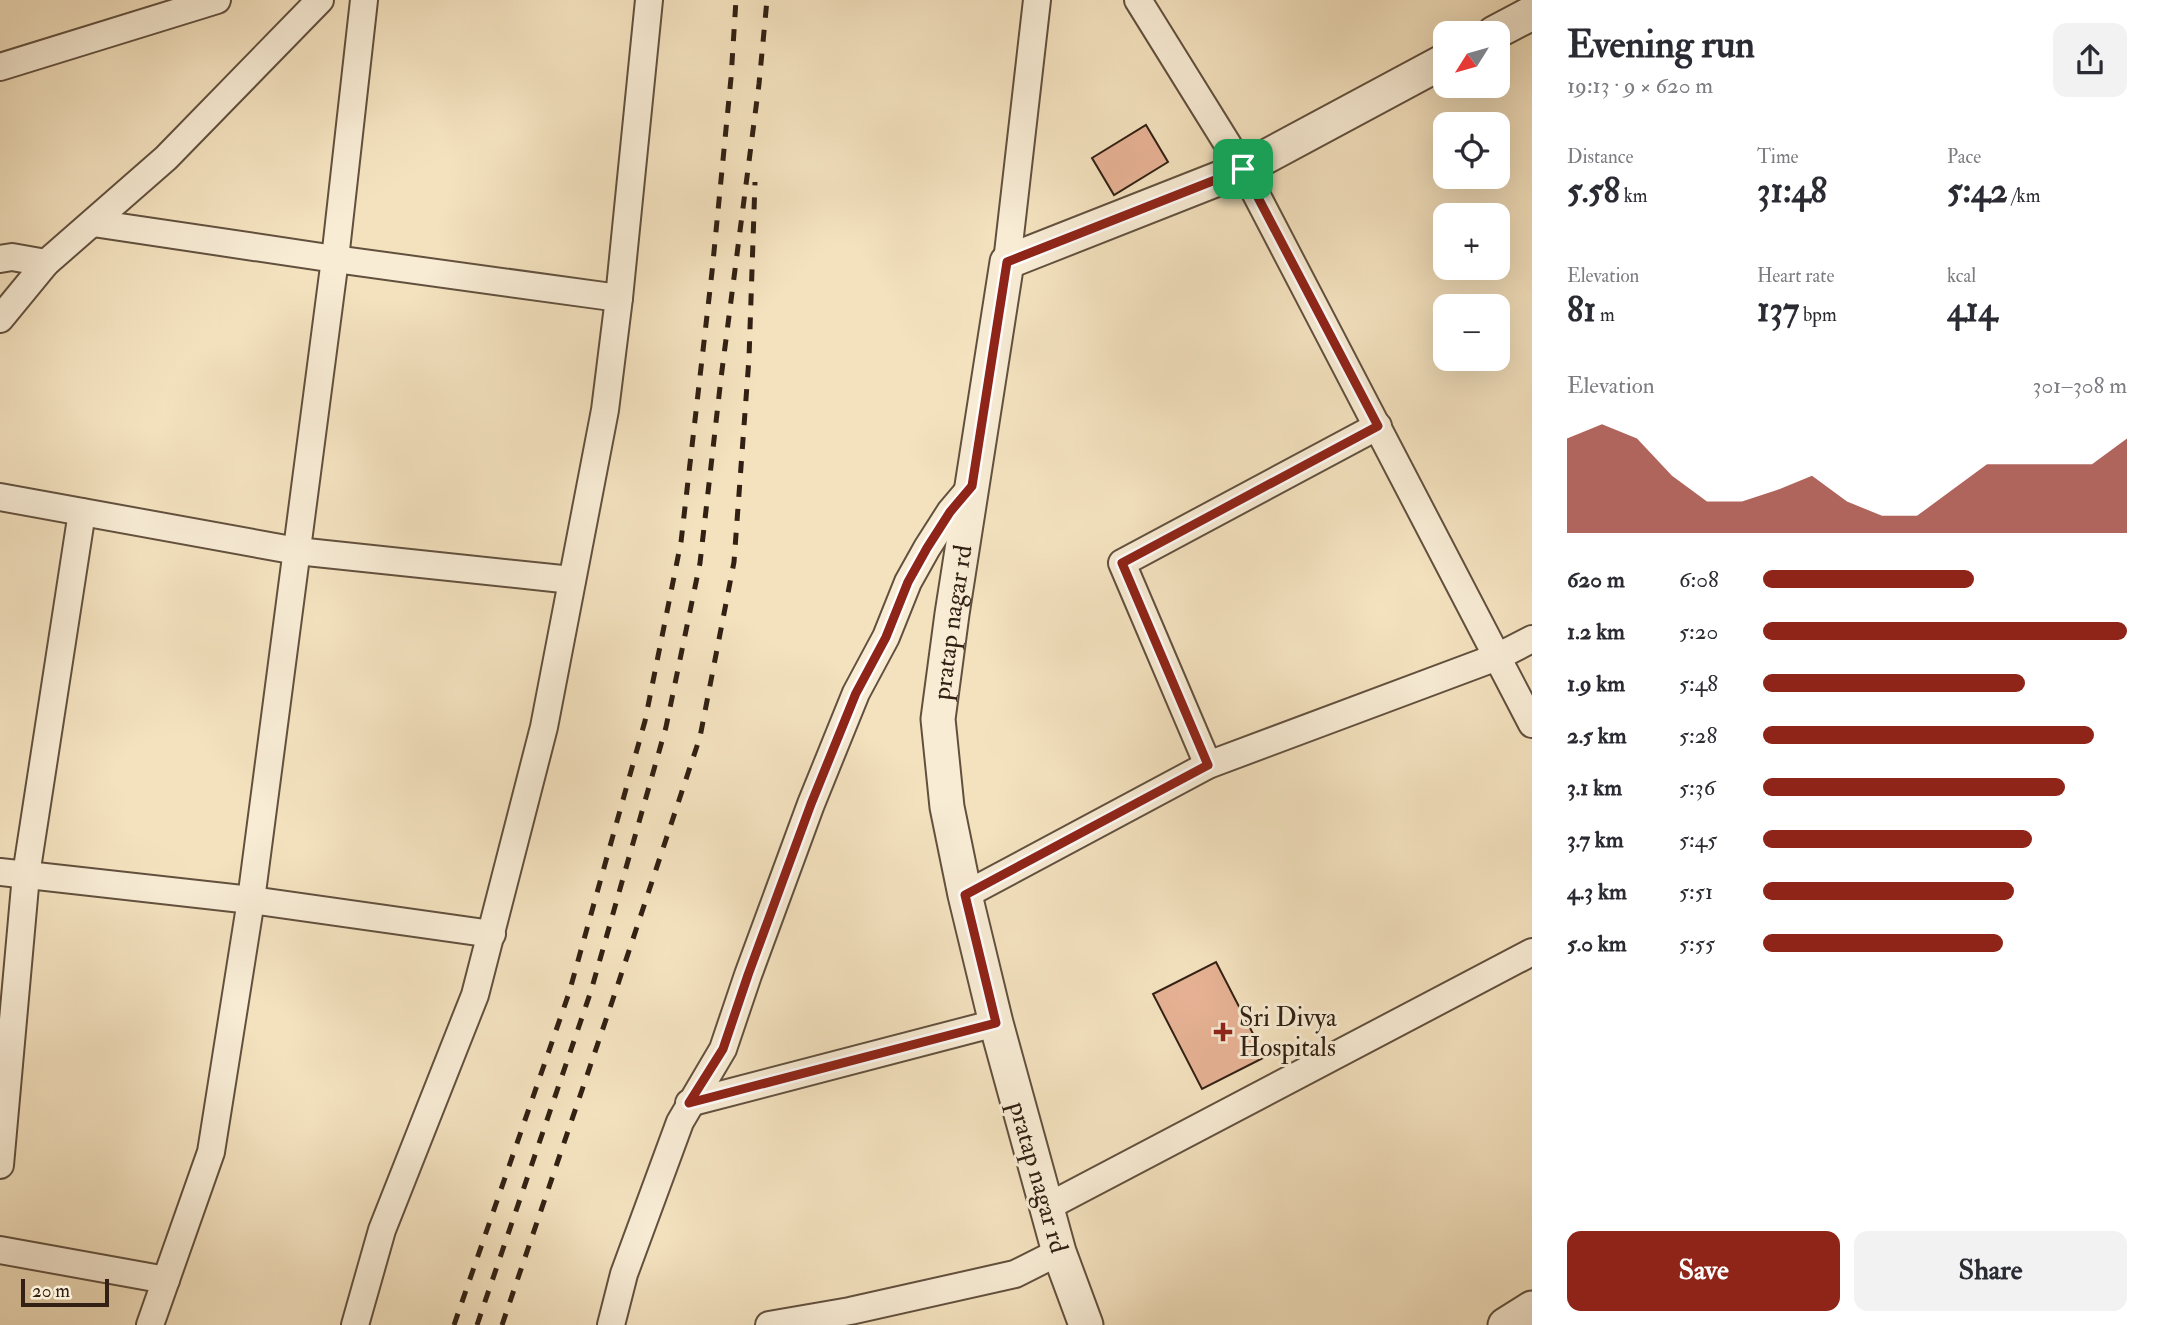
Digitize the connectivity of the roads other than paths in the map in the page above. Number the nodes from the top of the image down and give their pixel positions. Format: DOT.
graph roads {
  1 [pos="217,0"];
  2 [pos="320,0"];
  3 [pos="364,0"];
  4 [pos="649,0"];
  5 [pos="1037,0"];
  6 [pos="1138,0"];
  7 [pos="1532,13"];
  8 [pos="1510,25"];
  9 [pos="0,67"];
  10 [pos="1433,67"];
  11 [pos="1243,169"];
  12 [pos="93,223"];
  13 [pos="0,259"];
  14 [pos="335,259"];
  15 [pos="1007,262"];
  16 [pos="46,263"];
  17 [pos="620,298"];
  18 [pos="0,320"];
  19 [pos="1378,426"];
  20 [pos="972,486"];
  21 [pos="0,498"];
  22 [pos="82,512"];
  23 [pos="297,551"];
  24 [pos="572,580"];
  25 [pos="1532,639"];
  26 [pos="1497,657"];
  27 [pos="1532,724"];
  28 [pos="1208,765"];
  29 [pos="13,874"];
  30 [pos="965,895"];
  31 [pos="251,900"];
  32 [pos="492,934"];
  33 [pos="1532,952"];
  34 [pos="996,1023"];
  35 [pos="689,1103"];
  36 [pos="0,1165"];
  37 [pos="1047,1207"];
  38 [pos="0,1250"];
  39 [pos="1059,1252"];
  40 [pos="166,1280"];
  41 [pos="1532,1308"];
  42 [pos="150,1325"];
  43 [pos="355,1325"];
  44 [pos="611,1325"];
  45 [pos="769,1325"];
  46 [pos="1086,1325"];
  47 [pos="1505,1325"];
  1 -- 9 [label="street"];
  2 -- 12 [label="street"];
  3 -- 14 [label="street"];
  4 -- 17 [label="street"];
  5 -- 15 [label="street"];
  6 -- 11 [label="street"];
  7 -- 8 [label="street"];
  10 -- 11 [label="street"];
  11 -- 15 [label="street"];
  11 -- 19 [label="street"];
  12 -- 14 [label="street"];
  12 -- 16 [label="street"];
  13 -- 16 [label="street"];
  14 -- 17 [label="street"];
  14 -- 23 [label="street"];
  15 -- 20 [label="street, pratap nagar rd"];
  16 -- 18 [label="street"];
  17 -- 24 [label="street"];
  19 -- 26 [label="street"];
  19 -- 28 [label="street"];
  20 -- 30 [label="street, pratap nagar rd"];
  20 -- 35 [label="street"];
  21 -- 22 [label="street"];
  22 -- 23 [label="street"];
  22 -- 29 [label="street"];
  23 -- 24 [label="street"];
  23 -- 31 [label="street"];
  24 -- 32 [label="street"];
  25 -- 26 [label="street"];
  26 -- 27 [label="street"];
  26 -- 28 [label="street"];
  28 -- 30 [label="street"];
  29 -- 31 [label="street"];
  29 -- 36 [label="street"];
  30 -- 34 [label="street, pratap nagar rd"];
  31 -- 32 [label="street"];
  31 -- 40 [label="street"];
  32 -- 43 [label="street"];
  33 -- 37 [label="street"];
  34 -- 35 [label="street"];
  34 -- 37 [label="street, pratap nagar rd"];
  35 -- 44 [label="street"];
  37 -- 39 [label="street, pratap nagar rd"];
  38 -- 40 [label="street"];
  39 -- 45 [label="street"];
  39 -- 46 [label="street, pratap nagar rd"];
  40 -- 42 [label="street"];
  41 -- 47 [label="street"];
}
